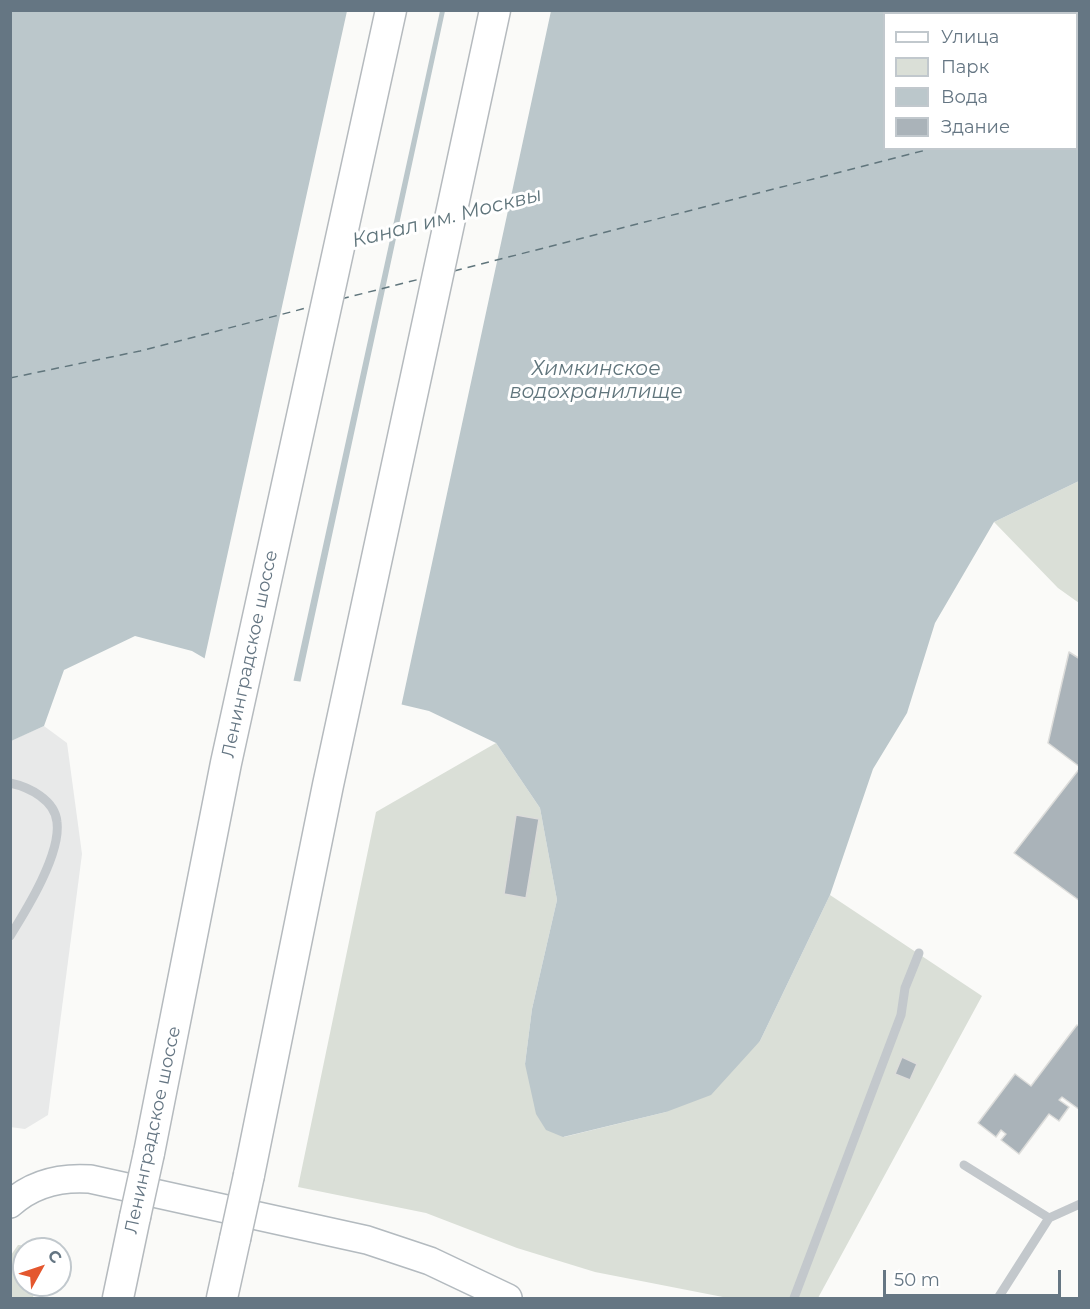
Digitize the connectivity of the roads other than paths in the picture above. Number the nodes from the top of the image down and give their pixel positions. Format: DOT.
graph roads {
  1 [pos="391,10"];
  2 [pos="495,10"];
  3 [pos="10,783"];
  4 [pos="10,936"];
  5 [pos="919,953"];
  6 [pos="964,1165"];
  7 [pos="10,1204"];
  8 [pos="1080,1204"];
  9 [pos="1049,1218"];
  10 [pos="480,1292"];
  11 [pos="118,1299"];
  12 [pos="222,1299"];
  13 [pos="508,1299"];
  14 [pos="794,1299"];
  15 [pos="998,1299"];
  1 -- 11 [label="main road, Ленинградское шоссе, bridge"];
  2 -- 12 [label="main road, bridge"];
  3 -- 4 [label="lane"];
  5 -- 14 [label="lane"];
  6 -- 9 [label="lane"];
  7 -- 10 [label="street"];
  8 -- 9 [label="lane"];
  9 -- 15 [label="lane"];
  10 -- 13 [label="street"];
}
